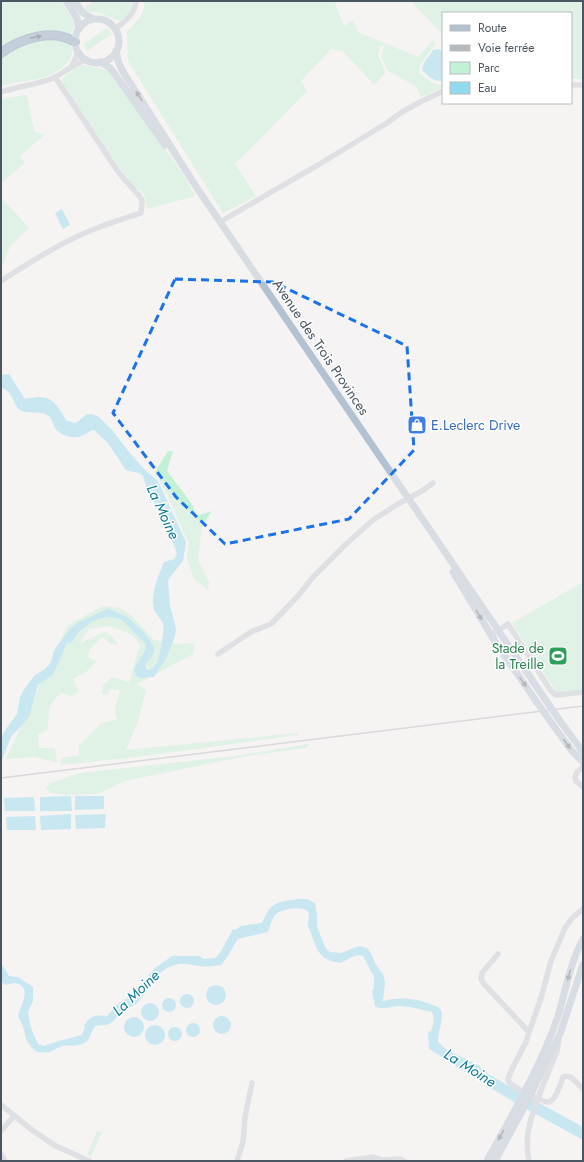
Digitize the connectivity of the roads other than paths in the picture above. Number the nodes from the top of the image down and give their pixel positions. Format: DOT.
graph roads {
  1 [pos="66,1"];
  2 [pos="74,1"];
  3 [pos="136,1"];
  4 [pos="94,19"];
  5 [pos="79,29"];
  6 [pos="115,29"];
  7 [pos="75,42"];
  8 [pos="78,51"];
  9 [pos="116,51"];
  10 [pos="1,53"];
  11 [pos="86,60"];
  12 [pos="100,62"];
  13 [pos="71,67"];
  14 [pos="55,77"];
  15 [pos="572,85"];
  16 [pos="583,85"];
  17 [pos="442,91"];
  18 [pos="1,92"];
  19 [pos="197,188"];
  20 [pos="220,222"];
  21 [pos="1,281"];
  22 [pos="433,483"];
  23 [pos="409,499"];
  24 [pos="424,521"];
  25 [pos="498,630"];
  26 [pos="494,640"];
  27 [pos="218,654"];
  28 [pos="583,692"];
  29 [pos="583,752"];
  30 [pos="583,762"];
  31 [pos="583,767"];
  32 [pos="583,787"];
  33 [pos="583,909"];
  34 [pos="583,939"];
  35 [pos="498,954"];
  36 [pos="583,964"];
  37 [pos="529,1032"];
  38 [pos="252,1083"];
  39 [pos="583,1089"];
  40 [pos="534,1090"];
  41 [pos="1,1106"];
  42 [pos="518,1111"];
  43 [pos="14,1116"];
  44 [pos="1,1131"];
  45 [pos="1,1154"];
  46 [pos="5,1161"];
  47 [pos="86,1161"];
  48 [pos="237,1161"];
  49 [pos="346,1161"];
  50 [pos="404,1161"];
  51 [pos="487,1161"];
  52 [pos="495,1161"];
  53 [pos="529,1161"];
  1 -- 5 [label="main road"];
  2 -- 4 [label="main road"];
  3 -- 6 [label="street"];
  4 -- 5 [label="main road"];
  4 -- 6 [label="main road"];
  5 -- 7 [label="main road"];
  6 -- 9 [label="main road"];
  7 -- 8 [label="main road"];
  10 -- 7 [label="highway, one-way"];
  8 -- 11 [label="main road"];
  8 -- 13 [label="street"];
  9 -- 12 [label="main road"];
  19 -- 9 [label="main road, Avenue des Trois Provinces, one-way"];
  11 -- 12 [label="main road"];
  11 -- 13 [label="street"];
  12 -- 19 [label="main road, Avenue des Trois Provinces"];
  13 -- 14 [label="street"];
  14 -- 18 [label="street"];
  14 -- 21 [label="street"];
  15 -- 16 [label="street"];
  17 -- 20 [label="street"];
  19 -- 20 [label="main road, Avenue des Trois Provinces"];
  20 -- 23 [label="main road, Avenue des Trois Provinces"];
  22 -- 23 [label="street"];
  23 -- 24 [label="main road, Avenue des Trois Provinces"];
  23 -- 27 [label="street"];
  24 -- 25 [label="main road, Avenue des Trois Provinces"];
  24 -- 26 [label="main road, Avenue des Trois Provinces, one-way"];
  25 -- 26 [label="street"];
  25 -- 28 [label="street"];
  25 -- 29 [label="main road, Avenue des Trois Provinces, bridge"];
  26 -- 30 [label="main road, Avenue des Trois Provinces, one-way, bridge"];
  31 -- 32 [label="street"];
  33 -- 37 [label="street"];
  34 -- 40 [label="main road, one-way"];
  35 -- 37 [label="street"];
  36 -- 40 [label="main road"];
  37 -- 39 [label="street"];
  38 -- 48 [label="street"];
  40 -- 42 [label="main road, bridge"];
  40 -- 53 [label="street, bridge"];
  41 -- 43 [label="street"];
  42 -- 51 [label="main road, one-way"];
  42 -- 52 [label="main road"];
  43 -- 44 [label="street"];
  43 -- 47 [label="street"];
  45 -- 46 [label="street"];
  49 -- 50 [label="street"];
}
